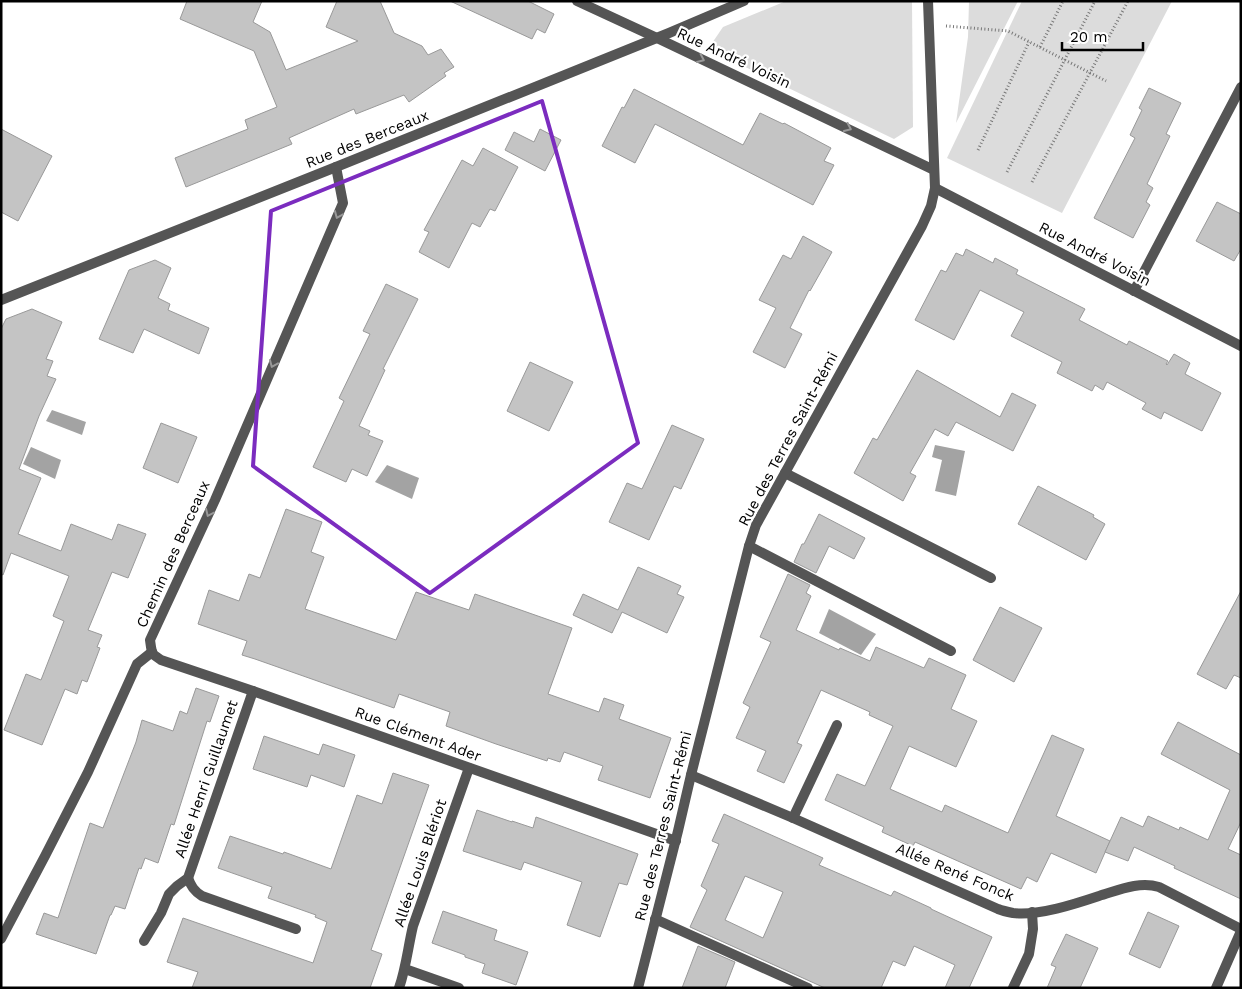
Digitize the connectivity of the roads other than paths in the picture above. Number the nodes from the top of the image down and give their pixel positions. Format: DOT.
graph roads {
  1 [pos="577,1"];
  2 [pos="744,1"];
  3 [pos="928,1"];
  4 [pos="657,38"];
  5 [pos="1241,87"];
  6 [pos="336,167"];
  7 [pos="934,170"];
  8 [pos="935,188"];
  9 [pos="1134,291"];
  10 [pos="1,300"];
  11 [pos="1241,346"];
  12 [pos="785,473"];
  13 [pos="749,546"];
  14 [pos="991,578"];
  15 [pos="951,651"];
  16 [pos="152,652"];
  17 [pos="253,691"];
  18 [pos="837,725"];
  19 [pos="469,768"];
  20 [pos="691,775"];
  21 [pos="793,818"];
  22 [pos="676,840"];
  23 [pos="188,878"];
  24 [pos="1032,912"];
  25 [pos="656,919"];
  26 [pos="296,929"];
  27 [pos="1241,930"];
  28 [pos="1,939"];
  29 [pos="144,941"];
  30 [pos="405,968"];
  31 [pos="399,988"];
  32 [pos="459,988"];
  33 [pos="638,988"];
  34 [pos="808,988"];
  35 [pos="1013,988"];
  36 [pos="1216,988"];
  1 -- 4 [label="street, Rue André Voisin"];
  2 -- 4 [label="street, Rue des Berceaux"];
  3 -- 7 [label="street, Rue des Terres Saint-Rémi"];
  4 -- 6 [label="street, Rue des Berceaux"];
  4 -- 7 [label="street, Rue André Voisin, one-way"];
  5 -- 9 [label="street"];
  6 -- 10 [label="street, Rue des Berceaux"];
  6 -- 16 [label="street, Chemin des Berceaux, one-way"];
  7 -- 8 [label="street, Rue des Terres Saint-Rémi"];
  8 -- 9 [label="street, Rue André Voisin"];
  8 -- 12 [label="street, Rue des Terres Saint-Rémi"];
  9 -- 11 [label="street, Rue André Voisin"];
  12 -- 13 [label="street, Rue des Terres Saint-Rémi"];
  12 -- 14 [label="street"];
  13 -- 15 [label="street"];
  13 -- 20 [label="street, Rue des Terres Saint-Rémi"];
  16 -- 17 [label="street, Rue Clément Ader"];
  16 -- 28 [label="street, Chemin des Berceaux"];
  17 -- 19 [label="street, Rue Clément Ader"];
  17 -- 23 [label="street, Allée Henri Guillaumet"];
  18 -- 21 [label="street"];
  19 -- 22 [label="street, Rue Clément Ader"];
  19 -- 30 [label="street, Allée Louis Blériot"];
  20 -- 21 [label="street, Allée René Fonck"];
  20 -- 22 [label="street, Rue des Terres Saint-Rémi"];
  21 -- 24 [label="street, Allée René Fonck"];
  22 -- 25 [label="street, Rue des Terres Saint-Rémi"];
  23 -- 26 [label="street, Allée Henri Guillaumet"];
  23 -- 29 [label="street, Allée Henri Guillaumet"];
  24 -- 27 [label="street, Allée René Fonck"];
  24 -- 35 [label="street"];
  25 -- 33 [label="street, Rue des Terres Saint-Rémi"];
  25 -- 34 [label="street"];
  27 -- 36 [label="street"];
  30 -- 31 [label="street, Allée Louis Blériot"];
  30 -- 32 [label="street"];
}
